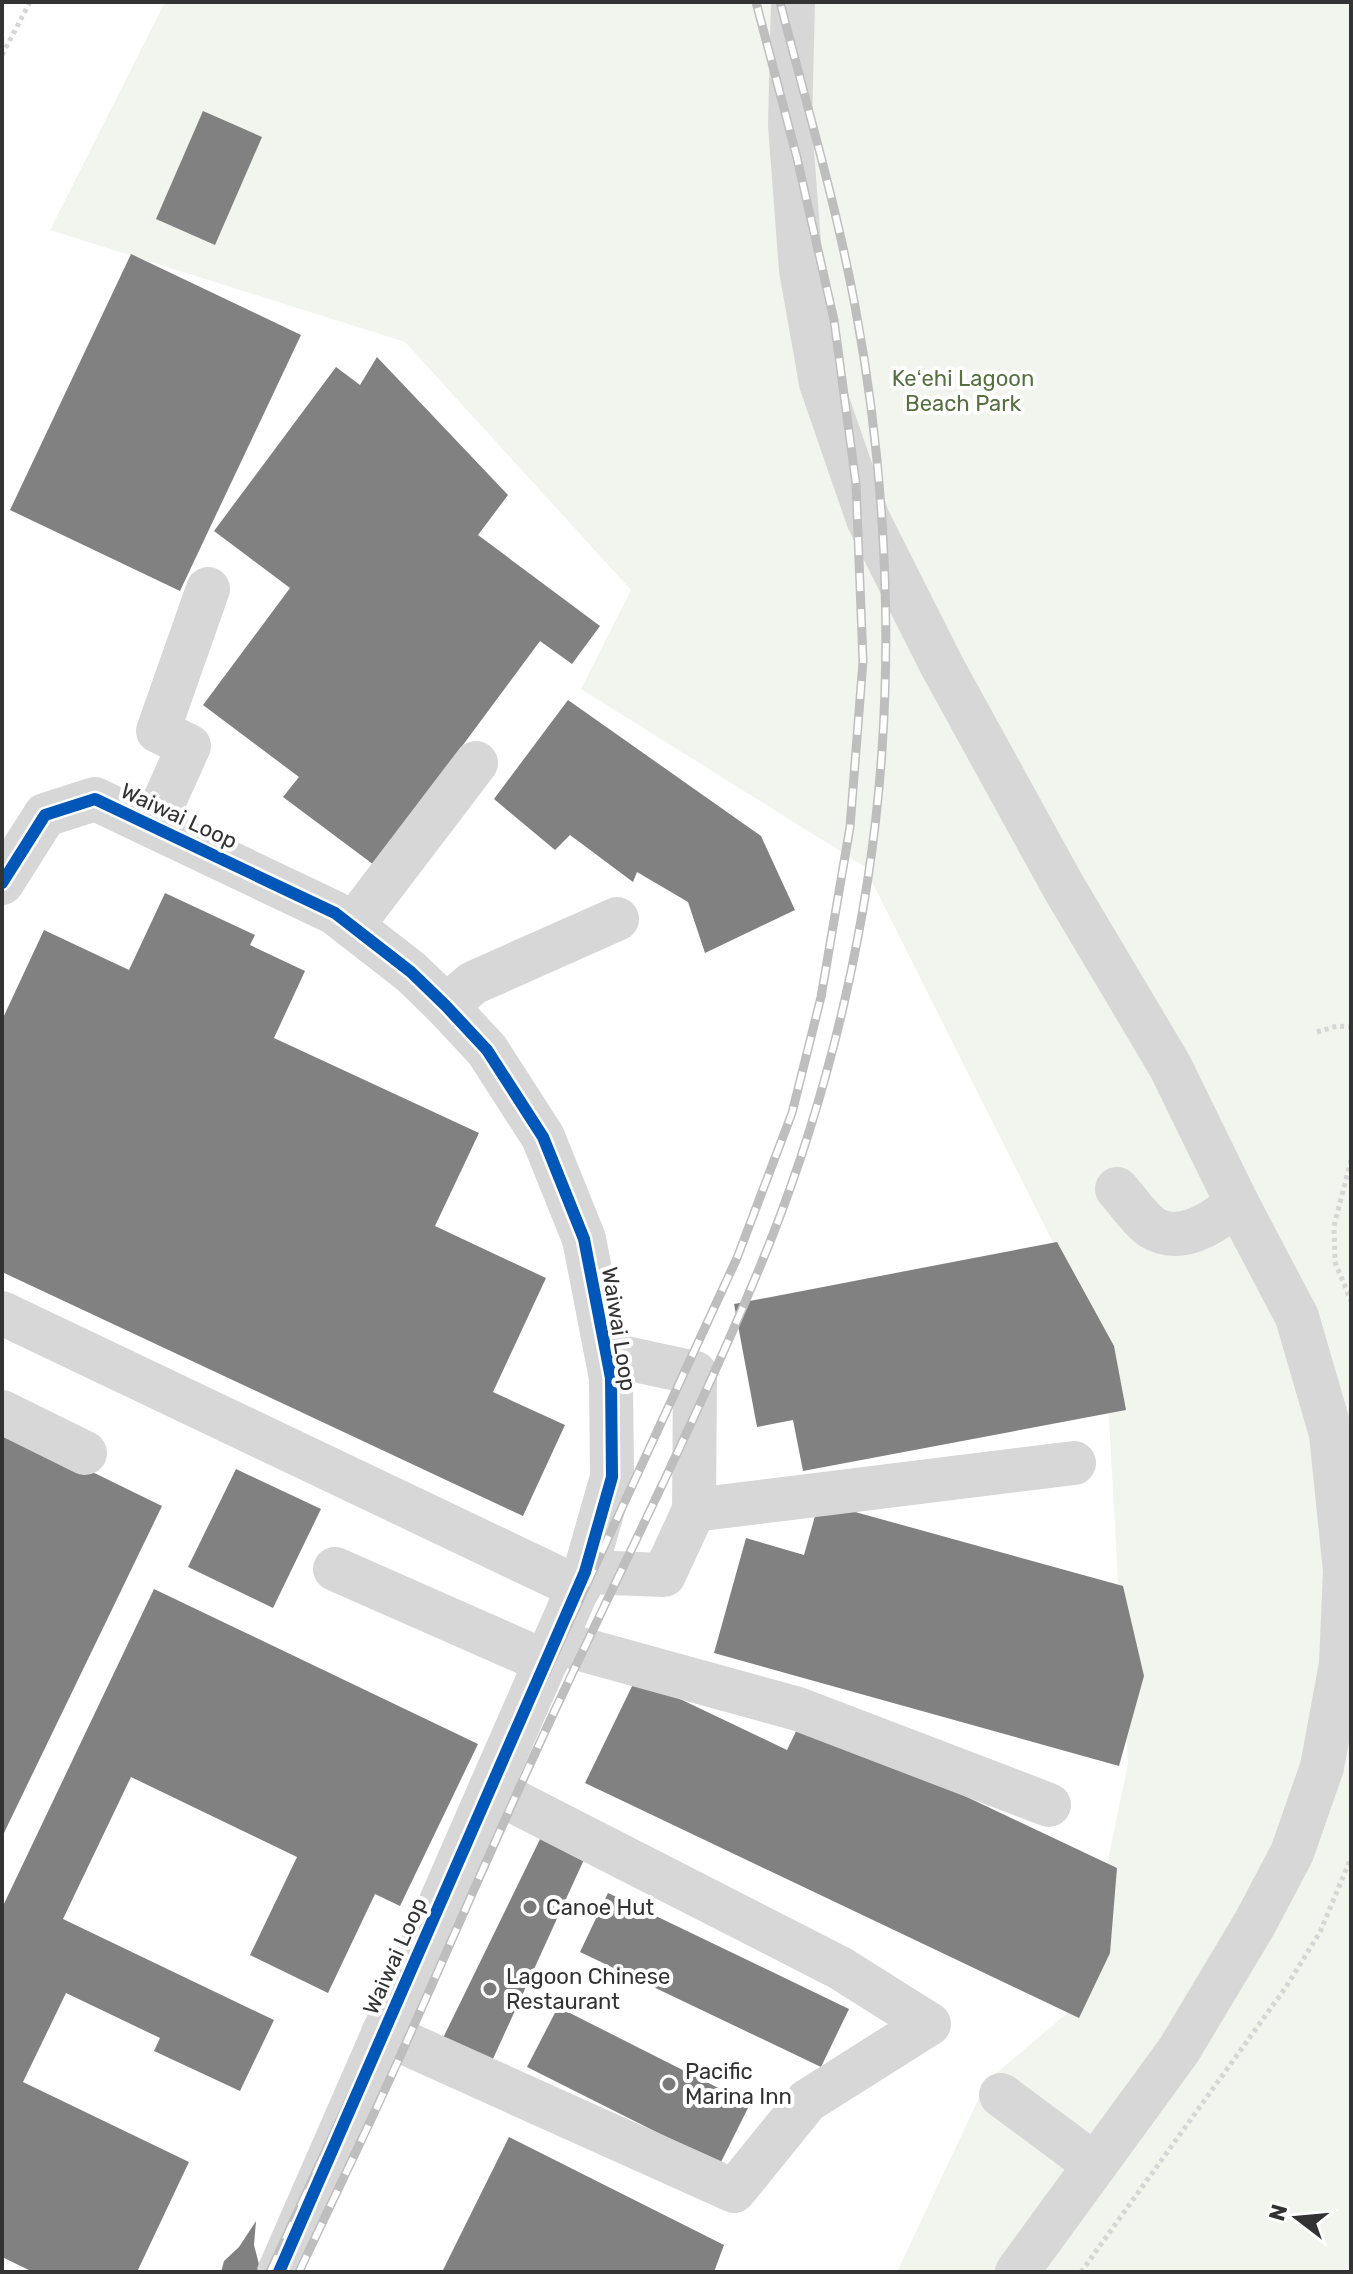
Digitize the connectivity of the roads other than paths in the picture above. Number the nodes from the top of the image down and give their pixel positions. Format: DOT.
graph roads {
  1 [pos="793,2"];
  2 [pos="208,589"];
  3 [pos="476,763"];
  4 [pos="153,826"];
  5 [pos="2,883"];
  6 [pos="617,919"];
  7 [pos="352,926"];
  8 [pos="446,1006"];
  9 [pos="1117,1189"];
  10 [pos="1237,1203"];
  11 [pos="2,1313"];
  12 [pos="607,1354"];
  13 [pos="2,1412"];
  14 [pos="85,1453"];
  15 [pos="1074,1463"];
  16 [pos="694,1510"];
  17 [pos="335,1569"];
  18 [pos="582,1580"];
  19 [pos="550,1652"];
  20 [pos="490,1789"];
  21 [pos="1049,1805"];
  22 [pos="383,2033"];
  23 [pos="1001,2095"];
  24 [pos="1095,2165"];
  25 [pos="279,2272"];
  26 [pos="1017,2272"];
  1 -- 10 [label="street"];
  2 -- 4 [label="street"];
  3 -- 7 [label="street"];
  4 -- 5 [label="street, Waiwai Loop"];
  4 -- 7 [label="street, Waiwai Loop"];
  6 -- 8 [label="street"];
  7 -- 8 [label="street, Waiwai Loop"];
  8 -- 12 [label="street, Waiwai Loop"];
  9 -- 10 [label="street"];
  10 -- 24 [label="street"];
  11 -- 18 [label="street"];
  12 -- 16 [label="street"];
  12 -- 18 [label="street, Waiwai Loop"];
  13 -- 14 [label="street"];
  15 -- 16 [label="street"];
  16 -- 18 [label="street"];
  17 -- 19 [label="street"];
  18 -- 19 [label="street, Waiwai Loop"];
  19 -- 20 [label="street, Waiwai Loop"];
  19 -- 21 [label="street"];
  20 -- 22 [label="street, Waiwai Loop"];
  20 -- 22 [label="street"];
  22 -- 25 [label="street, Waiwai Loop"];
  23 -- 24 [label="street"];
  24 -- 26 [label="street"];
}
